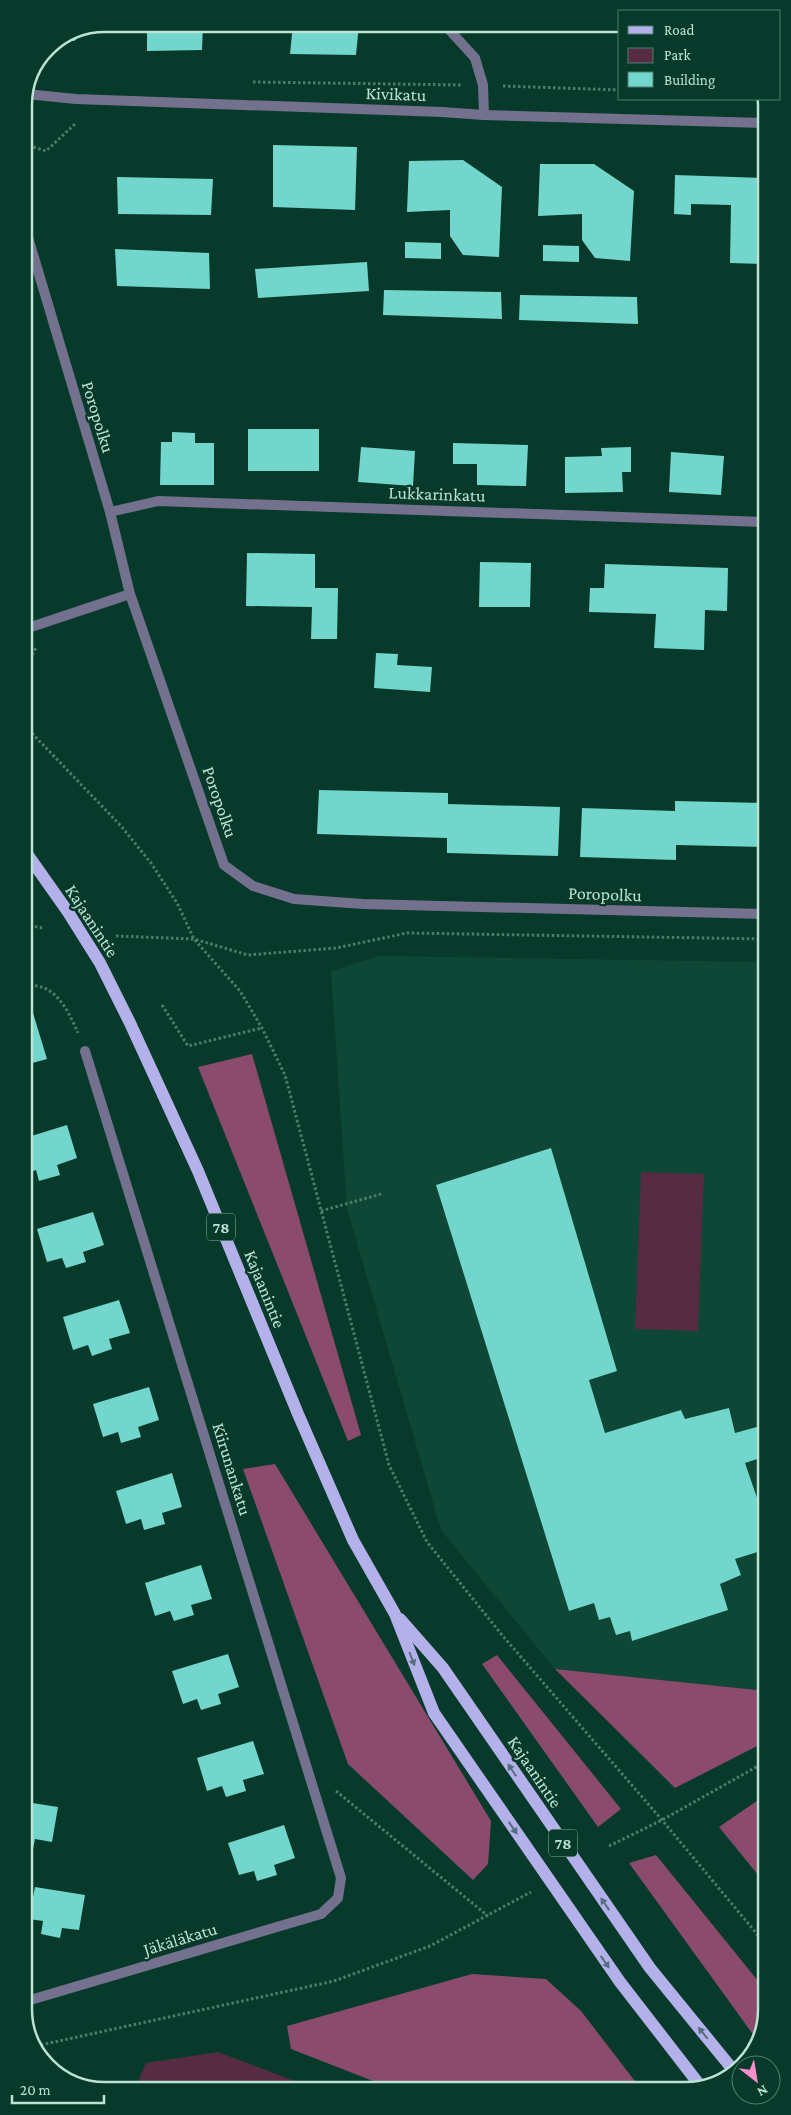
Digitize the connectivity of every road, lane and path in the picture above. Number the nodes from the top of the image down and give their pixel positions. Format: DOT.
graph roads {
  1 [pos="452,33"];
  2 [pos="245,82"];
  3 [pos="482,86"];
  4 [pos="618,90"];
  5 [pos="34,95"];
  6 [pos="484,115"];
  7 [pos="758,123"];
  8 [pos="75,124"];
  9 [pos="33,146"];
  10 [pos="33,254"];
  11 [pos="110,512"];
  12 [pos="758,522"];
  13 [pos="130,594"];
  14 [pos="33,626"];
  15 [pos="33,734"];
  16 [pos="33,862"];
  17 [pos="758,914"];
  18 [pos="33,926"];
  19 [pos="43,928"];
  20 [pos="116,936"];
  21 [pos="194,939"];
  22 [pos="758,939"];
  23 [pos="33,986"];
  24 [pos="162,1006"];
  25 [pos="262,1028"];
  26 [pos="84,1051"];
  27 [pos="381,1194"];
  28 [pos="321,1211"];
  29 [pos="394,1614"];
  30 [pos="758,1767"];
  31 [pos="314,1788"];
  32 [pos="662,1820"];
  33 [pos="609,1846"];
  34 [pos="534,1891"];
  35 [pos="338,1898"];
  36 [pos="488,1916"];
  37 [pos="758,1935"];
  38 [pos="32,1999"];
  39 [pos="42,2045"];
  40 [pos="730,2066"];
  41 [pos="697,2082"];
  1 -- 3 [label="street"];
  2 -- 3 [label="path"];
  3 -- 4 [label="path"];
  3 -- 6 [label="street"];
  5 -- 6 [label="street, Kivikatu"];
  6 -- 7 [label="street, Kivikatu"];
  8 -- 9 [label="path"];
  10 -- 11 [label="street, Poropolku"];
  11 -- 12 [label="street, Lukkarinkatu"];
  11 -- 13 [label="street, Poropolku"];
  13 -- 14 [label="street"];
  13 -- 17 [label="street, Poropolku"];
  15 -- 21 [label="path"];
  16 -- 29 [label="main road, Kajaanintie / 78"];
  18 -- 19 [label="path"];
  20 -- 21 [label="path"];
  21 -- 22 [label="path"];
  21 -- 25 [label="path"];
  23 -- 26 [label="path"];
  24 -- 25 [label="path"];
  25 -- 28 [label="path"];
  26 -- 31 [label="street, Kiirunankatu"];
  27 -- 28 [label="path"];
  28 -- 32 [label="path"];
  40 -- 29 [label="main road, Kajaanintie / 78, one-way"];
  29 -- 41 [label="main road, Kajaanintie / 78, one-way"];
  30 -- 32 [label="path"];
  31 -- 35 [label="street, Kiirunankatu"];
  31 -- 36 [label="path"];
  32 -- 33 [label="path"];
  32 -- 37 [label="path"];
  34 -- 36 [label="path"];
  35 -- 38 [label="street, Jäkäläkatu"];
  36 -- 39 [label="path"];
}
